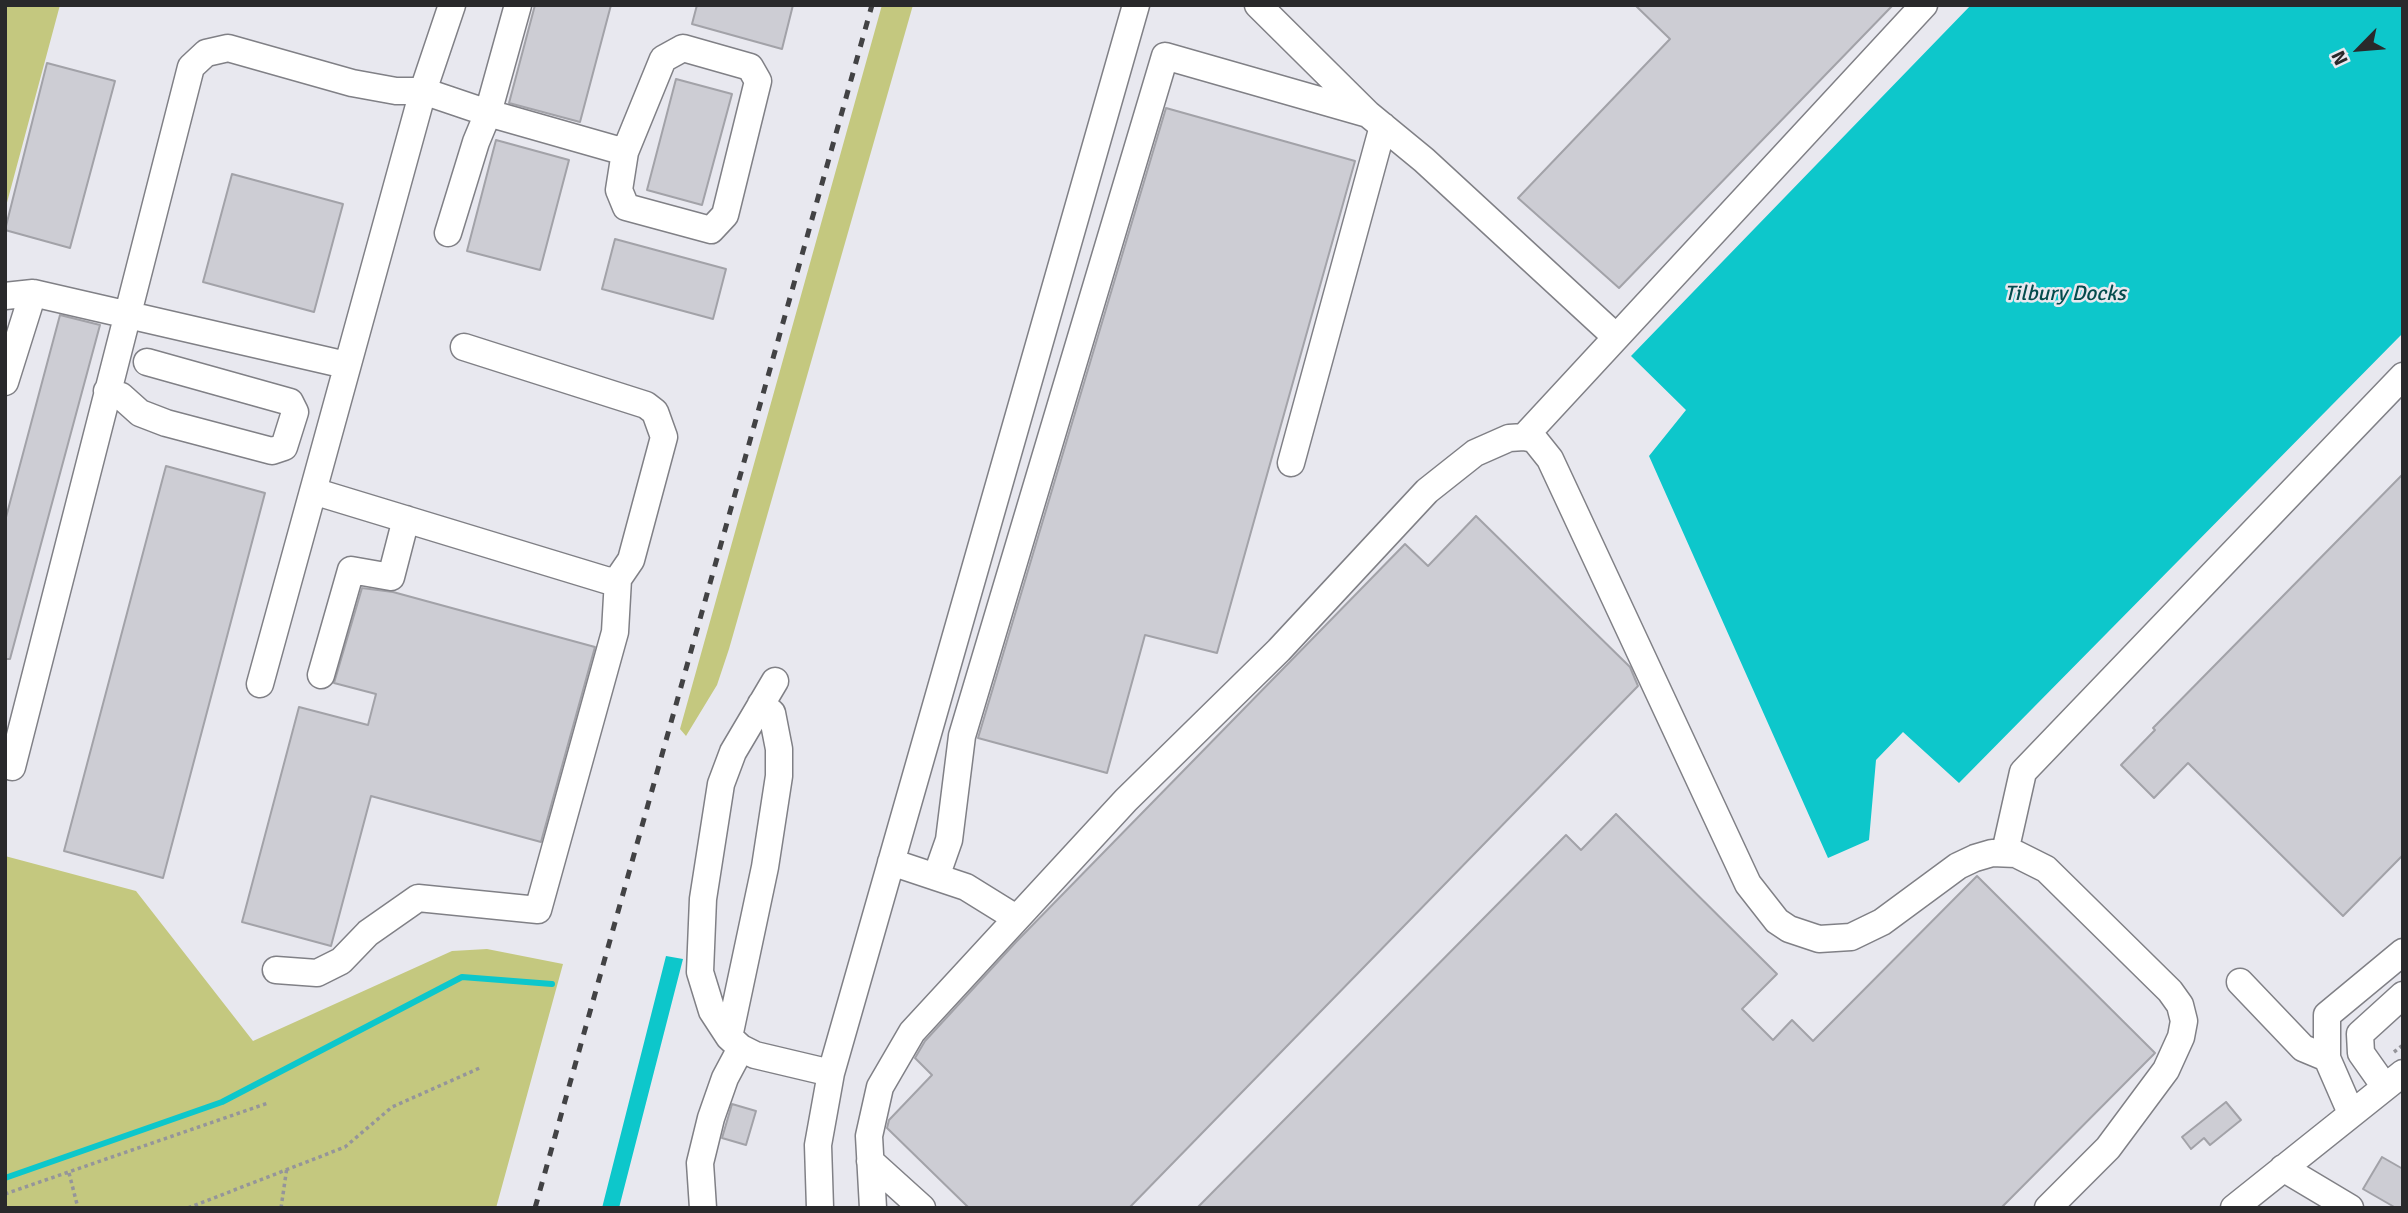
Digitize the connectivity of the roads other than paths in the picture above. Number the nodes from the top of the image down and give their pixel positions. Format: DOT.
graph roads {
  1 [pos="452,5"];
  2 [pos="518,5"];
  3 [pos="1136,5"];
  4 [pos="1258,5"];
  5 [pos="1924,5"];
  6 [pos="423,91"];
  7 [pos="488,113"];
  8 [pos="1376,120"];
  9 [pos="625,152"];
  10 [pos="448,233"];
  11 [pos="33,293"];
  12 [pos="5,296"];
  13 [pos="126,314"];
  14 [pos="1616,337"];
  15 [pos="464,347"];
  16 [pos="147,362"];
  17 [pos="346,365"];
  18 [pos="2403,376"];
  19 [pos="5,382"];
  20 [pos="107,391"];
  21 [pos="1524,437"];
  22 [pos="1291,463"];
  23 [pos="313,491"];
  24 [pos="406,519"];
  25 [pos="618,579"];
  26 [pos="321,675"];
  27 [pos="775,681"];
  28 [pos="260,684"];
  29 [pos="761,704"];
  30 [pos="932,714"];
  31 [pos="962,736"];
  32 [pos="12,767"];
  33 [pos="2005,852"];
  34 [pos="891,862"];
  35 [pos="936,877"];
  36 [pos="1016,918"];
  37 [pos="2403,952"];
  38 [pos="276,970"];
  39 [pos="2240,982"];
  40 [pos="2403,995"];
  41 [pos="735,1043"];
  42 [pos="2328,1058"];
  43 [pos="831,1073"];
  44 [pos="2394,1080"];
  45 [pos="2351,1113"];
  46 [pos="870,1161"];
  47 [pos="2283,1168"];
  48 [pos="2334,1204"];
  49 [pos="703,1208"];
  50 [pos="820,1208"];
  51 [pos="873,1208"];
  52 [pos="922,1208"];
  53 [pos="2048,1208"];
  54 [pos="2234,1208"];
  1 -- 6 [label="street"];
  2 -- 7 [label="street"];
  3 -- 30 [label="street"];
  4 -- 8 [label="street"];
  5 -- 14 [label="street"];
  6 -- 7 [label="street"];
  6 -- 13 [label="street"];
  6 -- 17 [label="street"];
  7 -- 9 [label="street"];
  7 -- 10 [label="street"];
  8 -- 14 [label="street"];
  8 -- 22 [label="street"];
  8 -- 31 [label="street"];
  9 -- 9 [label="street"];
  11 -- 12 [label="street"];
  11 -- 13 [label="street"];
  11 -- 19 [label="street"];
  13 -- 17 [label="street"];
  13 -- 20 [label="street"];
  14 -- 21 [label="street"];
  15 -- 25 [label="street"];
  16 -- 20 [label="street"];
  17 -- 23 [label="street"];
  18 -- 33 [label="street"];
  20 -- 32 [label="street"];
  21 -- 33 [label="street"];
  21 -- 36 [label="street"];
  23 -- 24 [label="street"];
  23 -- 28 [label="street"];
  24 -- 25 [label="street"];
  24 -- 26 [label="street"];
  25 -- 38 [label="street"];
  27 -- 29 [label="street"];
  29 -- 41 [label="street"];
  29 -- 41 [label="street"];
  30 -- 31 [label="street"];
  30 -- 34 [label="street"];
  31 -- 35 [label="street"];
  33 -- 53 [label="street"];
  34 -- 35 [label="street"];
  34 -- 43 [label="street"];
  35 -- 36 [label="street"];
  36 -- 46 [label="street"];
  37 -- 42 [label="street"];
  39 -- 42 [label="street"];
  40 -- 44 [label="street"];
  41 -- 43 [label="street"];
  41 -- 49 [label="street"];
  42 -- 45 [label="street"];
  43 -- 50 [label="street"];
  44 -- 45 [label="street"];
  45 -- 47 [label="street"];
  46 -- 51 [label="street"];
  46 -- 52 [label="street"];
  47 -- 48 [label="street"];
  47 -- 54 [label="street"];
}
